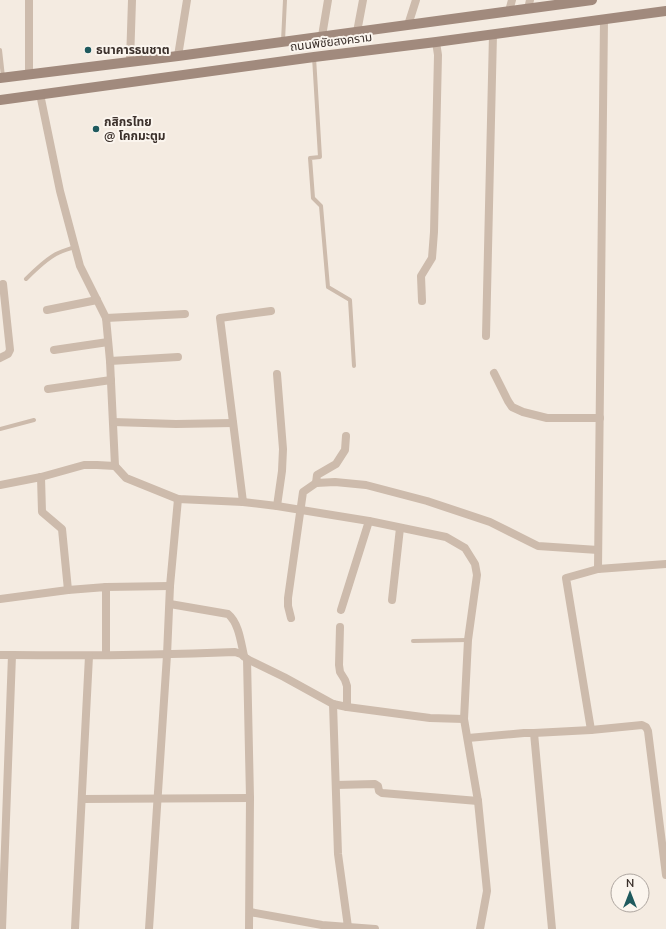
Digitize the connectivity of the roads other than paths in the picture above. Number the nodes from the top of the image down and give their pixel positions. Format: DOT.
graph roads {
  1 [pos="29,0"];
  2 [pos="132,0"];
  3 [pos="187,0"];
  4 [pos="285,0"];
  5 [pos="328,0"];
  6 [pos="363,0"];
  7 [pos="416,0"];
  8 [pos="512,0"];
  9 [pos="592,0"];
  10 [pos="529,4"];
  11 [pos="509,11"];
  12 [pos="666,11"];
  13 [pos="604,19"];
  14 [pos="408,25"];
  15 [pos="357,32"];
  16 [pos="493,34"];
  17 [pos="322,36"];
  18 [pos="283,42"];
  19 [pos="436,42"];
  20 [pos="0,50"];
  21 [pos="178,56"];
  22 [pos="314,57"];
  23 [pos="130,62"];
  24 [pos="29,74"];
  25 [pos="2,78"];
  26 [pos="40,94"];
  27 [pos="0,100"];
  28 [pos="75,247"];
  29 [pos="26,279"];
  30 [pos="3,284"];
  31 [pos="97,300"];
  32 [pos="422,301"];
  33 [pos="47,310"];
  34 [pos="271,311"];
  35 [pos="185,314"];
  36 [pos="106,318"];
  37 [pos="486,336"];
  38 [pos="108,342"];
  39 [pos="54,350"];
  40 [pos="178,357"];
  41 [pos="0,358"];
  42 [pos="110,361"];
  43 [pos="354,366"];
  44 [pos="494,373"];
  45 [pos="277,374"];
  46 [pos="111,380"];
  47 [pos="48,389"];
  48 [pos="600,418"];
  49 [pos="34,420"];
  50 [pos="113,422"];
  51 [pos="233,423"];
  52 [pos="0,429"];
  53 [pos="346,436"];
  54 [pos="115,466"];
  55 [pos="41,477"];
  56 [pos="316,483"];
  57 [pos="0,485"];
  58 [pos="178,499"];
  59 [pos="243,502"];
  60 [pos="277,506"];
  61 [pos="301,509"];
  62 [pos="369,521"];
  63 [pos="400,528"];
  64 [pos="598,550"];
  65 [pos="666,564"];
  66 [pos="598,568"];
  67 [pos="170,586"];
  68 [pos="106,587"];
  69 [pos="68,590"];
  70 [pos="0,599"];
  71 [pos="392,600"];
  72 [pos="170,604"];
  73 [pos="341,610"];
  74 [pos="291,618"];
  75 [pos="340,628"];
  76 [pos="468,640"];
  77 [pos="413,641"];
  78 [pos="0,655"];
  79 [pos="12,655"];
  80 [pos="106,655"];
  81 [pos="167,655"];
  82 [pos="89,656"];
  83 [pos="246,657"];
  84 [pos="333,704"];
  85 [pos="347,707"];
  86 [pos="464,719"];
  87 [pos="591,730"];
  88 [pos="534,733"];
  89 [pos="468,738"];
  90 [pos="336,785"];
  91 [pos="158,798"];
  92 [pos="250,798"];
  93 [pos="82,799"];
  94 [pos="478,801"];
  95 [pos="662,819"];
  96 [pos="666,875"];
  97 [pos="250,912"];
  98 [pos="348,927"];
  99 [pos="2,929"];
  100 [pos="75,929"];
  101 [pos="149,929"];
  102 [pos="249,929"];
  103 [pos="375,929"];
  104 [pos="480,929"];
  105 [pos="552,929"];
  1 -- 24 [label="street"];
  2 -- 23 [label="street"];
  3 -- 21 [label="street"];
  4 -- 18 [label="lane"];
  5 -- 17 [label="street"];
  6 -- 15 [label="street"];
  7 -- 14 [label="street"];
  8 -- 11 [label="street"];
  9 -- 10 [label="main road, ถนนพิชัยสงคราม"];
  10 -- 11 [label="main road, ถนนพิชัยสงคราม"];
  11 -- 14 [label="main road, ถนนพิชัยสงคราม"];
  12 -- 13 [label="main road, ถนนพิชัยสงคราม"];
  13 -- 16 [label="main road, ถนนพิชัยสงคราม"];
  13 -- 48 [label="street"];
  14 -- 15 [label="main road, ถนนพิชัยสงคราม"];
  15 -- 17 [label="main road, ถนนพิชัยสงคราม"];
  16 -- 19 [label="main road, ถนนพิชัยสงคราม"];
  16 -- 37 [label="street"];
  17 -- 18 [label="main road, ถนนพิชัยสงคราม"];
  18 -- 21 [label="main road, ถนนพิชัยสงคราม"];
  19 -- 22 [label="main road, ถนนพิชัยสงคราม"];
  19 -- 32 [label="street"];
  20 -- 25 [label="lane"];
  21 -- 23 [label="main road, ถนนพิชัยสงคราม"];
  22 -- 26 [label="main road, ถนนพิชัยสงคราม"];
  22 -- 43 [label="lane"];
  23 -- 24 [label="main road, ถนนพิชัยสงคราม"];
  24 -- 25 [label="main road, ถนนพิชัยสงคราม"];
  26 -- 27 [label="main road, ถนนพิชัยสงคราม"];
  26 -- 28 [label="street"];
  28 -- 29 [label="lane"];
  28 -- 31 [label="street"];
  30 -- 41 [label="street"];
  31 -- 33 [label="street"];
  31 -- 36 [label="street"];
  34 -- 51 [label="street"];
  35 -- 36 [label="street"];
  36 -- 38 [label="street"];
  38 -- 39 [label="street"];
  38 -- 42 [label="street"];
  40 -- 42 [label="street"];
  42 -- 46 [label="street"];
  44 -- 48 [label="street"];
  45 -- 60 [label="street"];
  46 -- 47 [label="street"];
  46 -- 50 [label="street"];
  48 -- 64 [label="street"];
  49 -- 52 [label="lane"];
  50 -- 51 [label="street"];
  50 -- 54 [label="street"];
  51 -- 59 [label="street"];
  53 -- 56 [label="street"];
  54 -- 55 [label="street"];
  54 -- 58 [label="street"];
  55 -- 57 [label="street"];
  55 -- 69 [label="street"];
  56 -- 61 [label="street"];
  56 -- 64 [label="street"];
  58 -- 59 [label="street"];
  58 -- 67 [label="street"];
  59 -- 60 [label="street"];
  60 -- 61 [label="street"];
  61 -- 62 [label="street"];
  61 -- 74 [label="street"];
  62 -- 63 [label="street"];
  62 -- 73 [label="street"];
  63 -- 71 [label="street"];
  63 -- 76 [label="street"];
  64 -- 66 [label="street"];
  65 -- 66 [label="street"];
  66 -- 87 [label="street"];
  67 -- 68 [label="street"];
  67 -- 72 [label="street"];
  68 -- 69 [label="street"];
  68 -- 80 [label="street"];
  69 -- 70 [label="street"];
  72 -- 81 [label="street"];
  72 -- 83 [label="street"];
  75 -- 85 [label="street"];
  76 -- 77 [label="lane"];
  76 -- 86 [label="street"];
  78 -- 79 [label="street"];
  79 -- 82 [label="street"];
  79 -- 99 [label="street"];
  80 -- 81 [label="street"];
  80 -- 82 [label="street"];
  81 -- 83 [label="street"];
  81 -- 91 [label="street"];
  82 -- 93 [label="street"];
  83 -- 84 [label="street"];
  83 -- 92 [label="street"];
  84 -- 85 [label="street"];
  84 -- 90 [label="street"];
  85 -- 86 [label="street"];
  86 -- 89 [label="street"];
  87 -- 88 [label="street"];
  87 -- 95 [label="street"];
  88 -- 89 [label="street"];
  88 -- 105 [label="street"];
  89 -- 94 [label="street"];
  90 -- 94 [label="street"];
  90 -- 98 [label="street"];
  91 -- 92 [label="street"];
  91 -- 93 [label="street"];
  91 -- 101 [label="street"];
  92 -- 97 [label="street"];
  93 -- 100 [label="street"];
  94 -- 104 [label="street"];
  95 -- 96 [label="street"];
  97 -- 98 [label="street"];
  97 -- 102 [label="street"];
  98 -- 103 [label="street"];
}
